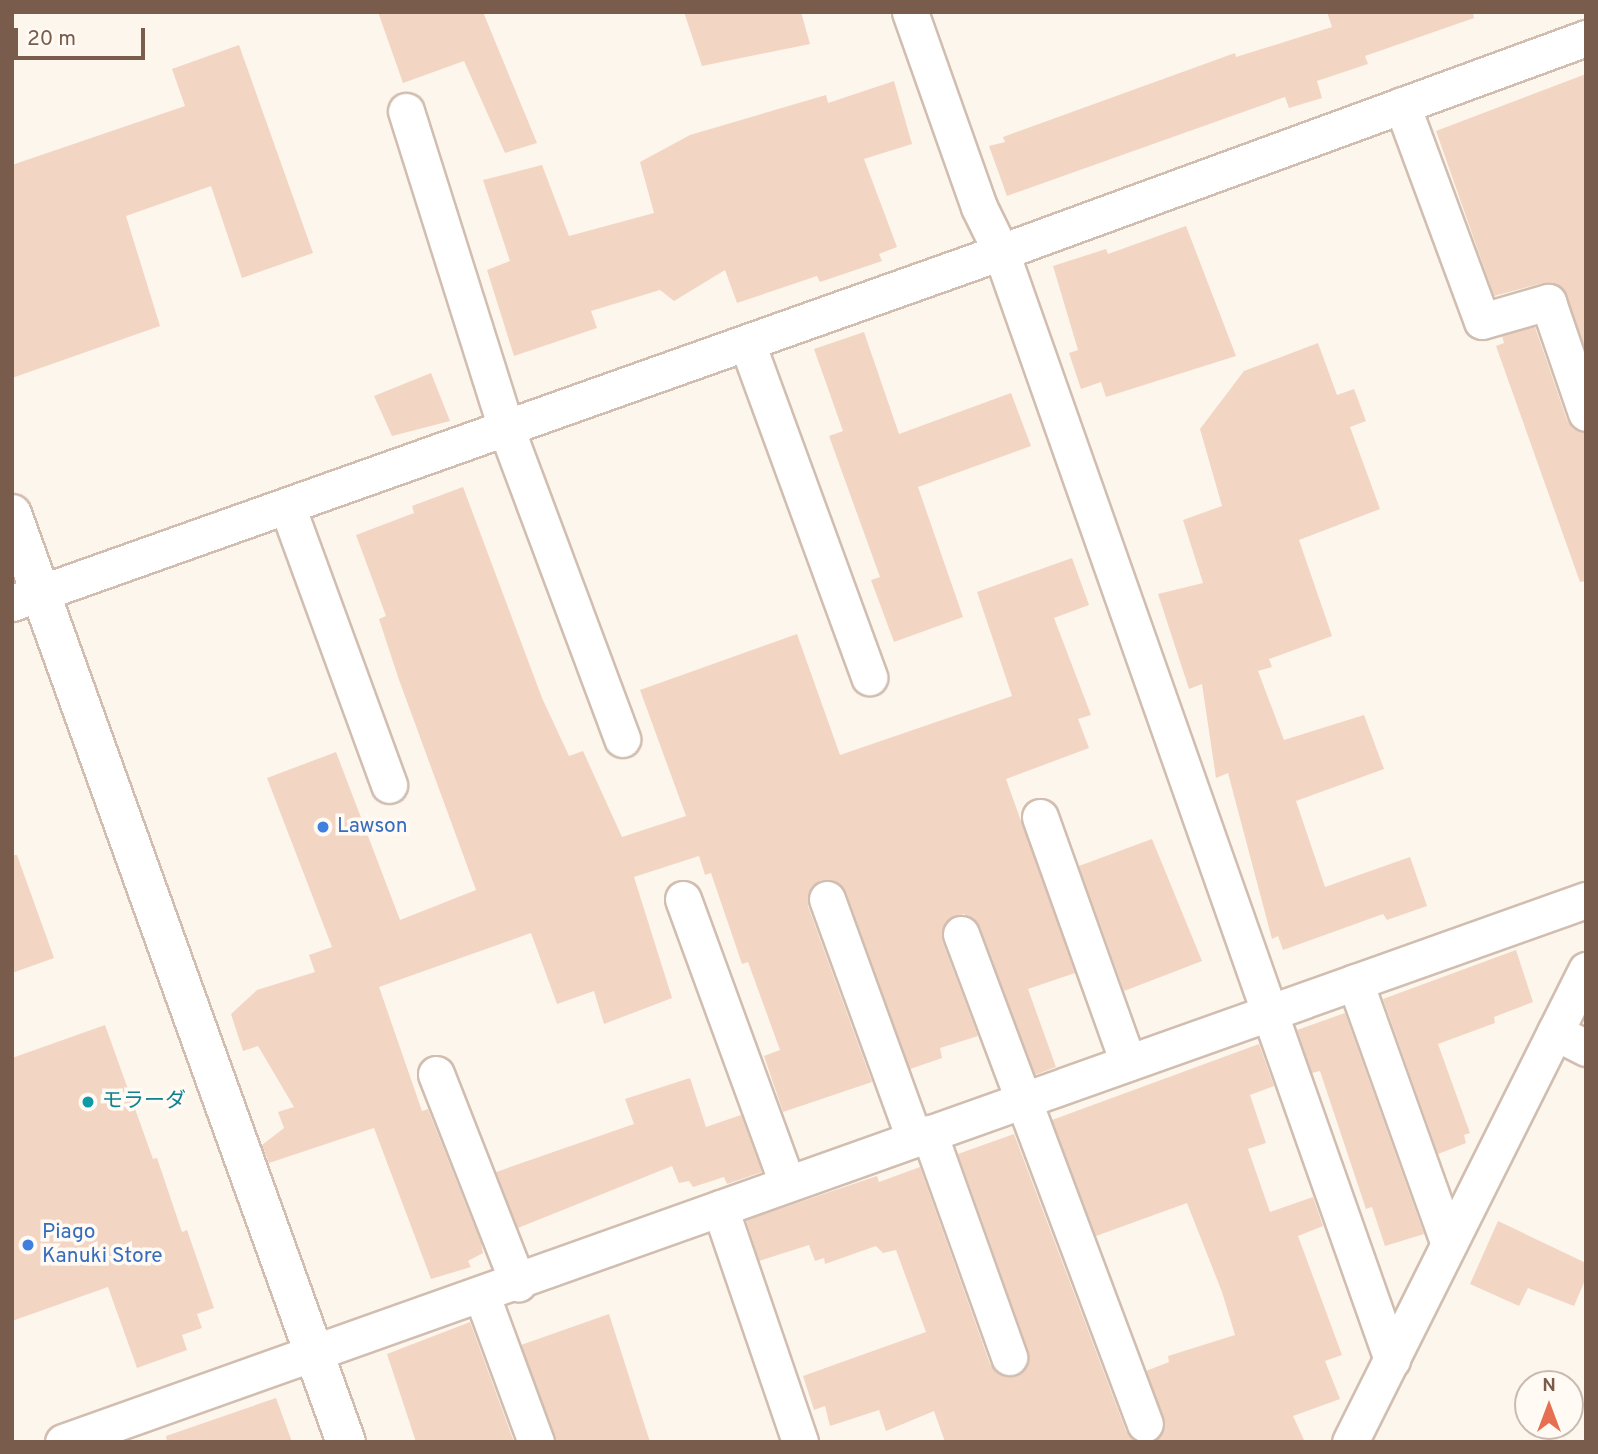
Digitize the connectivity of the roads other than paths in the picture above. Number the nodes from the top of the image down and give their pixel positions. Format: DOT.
graph roads {
  1 [pos="910,12"];
  2 [pos="1586,38"];
  3 [pos="1402,105"];
  4 [pos="406,111"];
  5 [pos="1000,252"];
  6 [pos="747,343"];
  7 [pos="1586,413"];
  8 [pos="506,429"];
  9 [pos="286,506"];
  10 [pos="12,514"];
  11 [pos="28,598"];
  12 [pos="869,677"];
  13 [pos="622,739"];
  14 [pos="389,785"];
  15 [pos="1040,817"];
  16 [pos="683,899"];
  17 [pos="827,900"];
  18 [pos="1586,901"];
  19 [pos="961,934"];
  20 [pos="1586,970"];
  21 [pos="1356,982"];
  22 [pos="1270,1013"];
  23 [pos="1555,1032"];
  24 [pos="1586,1048"];
  25 [pos="1128,1063"];
  26 [pos="436,1074"];
  27 [pos="1026,1099"];
  28 [pos="922,1135"];
  29 [pos="787,1183"];
  30 [pos="720,1208"];
  31 [pos="1449,1244"];
  32 [pos="518,1283"];
  33 [pos="482,1296"];
  34 [pos="316,1355"];
  35 [pos="1009,1357"];
  36 [pos="1392,1360"];
  37 [pos="1144,1423"];
  38 [pos="63,1442"];
  39 [pos="346,1442"];
  40 [pos="536,1442"];
  41 [pos="800,1442"];
  42 [pos="1350,1442"];
  1 -- 5 [label="street"];
  2 -- 3 [label="street"];
  3 -- 5 [label="street"];
  3 -- 7 [label="street"];
  4 -- 8 [label="street"];
  5 -- 6 [label="street"];
  5 -- 22 [label="street"];
  6 -- 8 [label="street"];
  6 -- 12 [label="street"];
  8 -- 9 [label="street"];
  8 -- 13 [label="street"];
  9 -- 11 [label="street"];
  9 -- 14 [label="street"];
  10 -- 11 [label="street"];
  11 -- 34 [label="street"];
  15 -- 25 [label="street"];
  16 -- 29 [label="street"];
  17 -- 28 [label="street"];
  18 -- 21 [label="street"];
  19 -- 27 [label="street"];
  20 -- 23 [label="street"];
  21 -- 22 [label="street"];
  21 -- 31 [label="street"];
  22 -- 25 [label="street"];
  22 -- 36 [label="street"];
  23 -- 24 [label="street"];
  23 -- 31 [label="street"];
  25 -- 27 [label="street"];
  26 -- 32 [label="street"];
  27 -- 28 [label="street"];
  27 -- 37 [label="street"];
  28 -- 29 [label="street"];
  28 -- 35 [label="street"];
  29 -- 30 [label="street"];
  30 -- 32 [label="street"];
  30 -- 41 [label="street"];
  31 -- 36 [label="street"];
  32 -- 33 [label="street"];
  33 -- 34 [label="street"];
  33 -- 40 [label="street"];
  34 -- 38 [label="street"];
  34 -- 39 [label="street"];
  36 -- 42 [label="street"];
}
